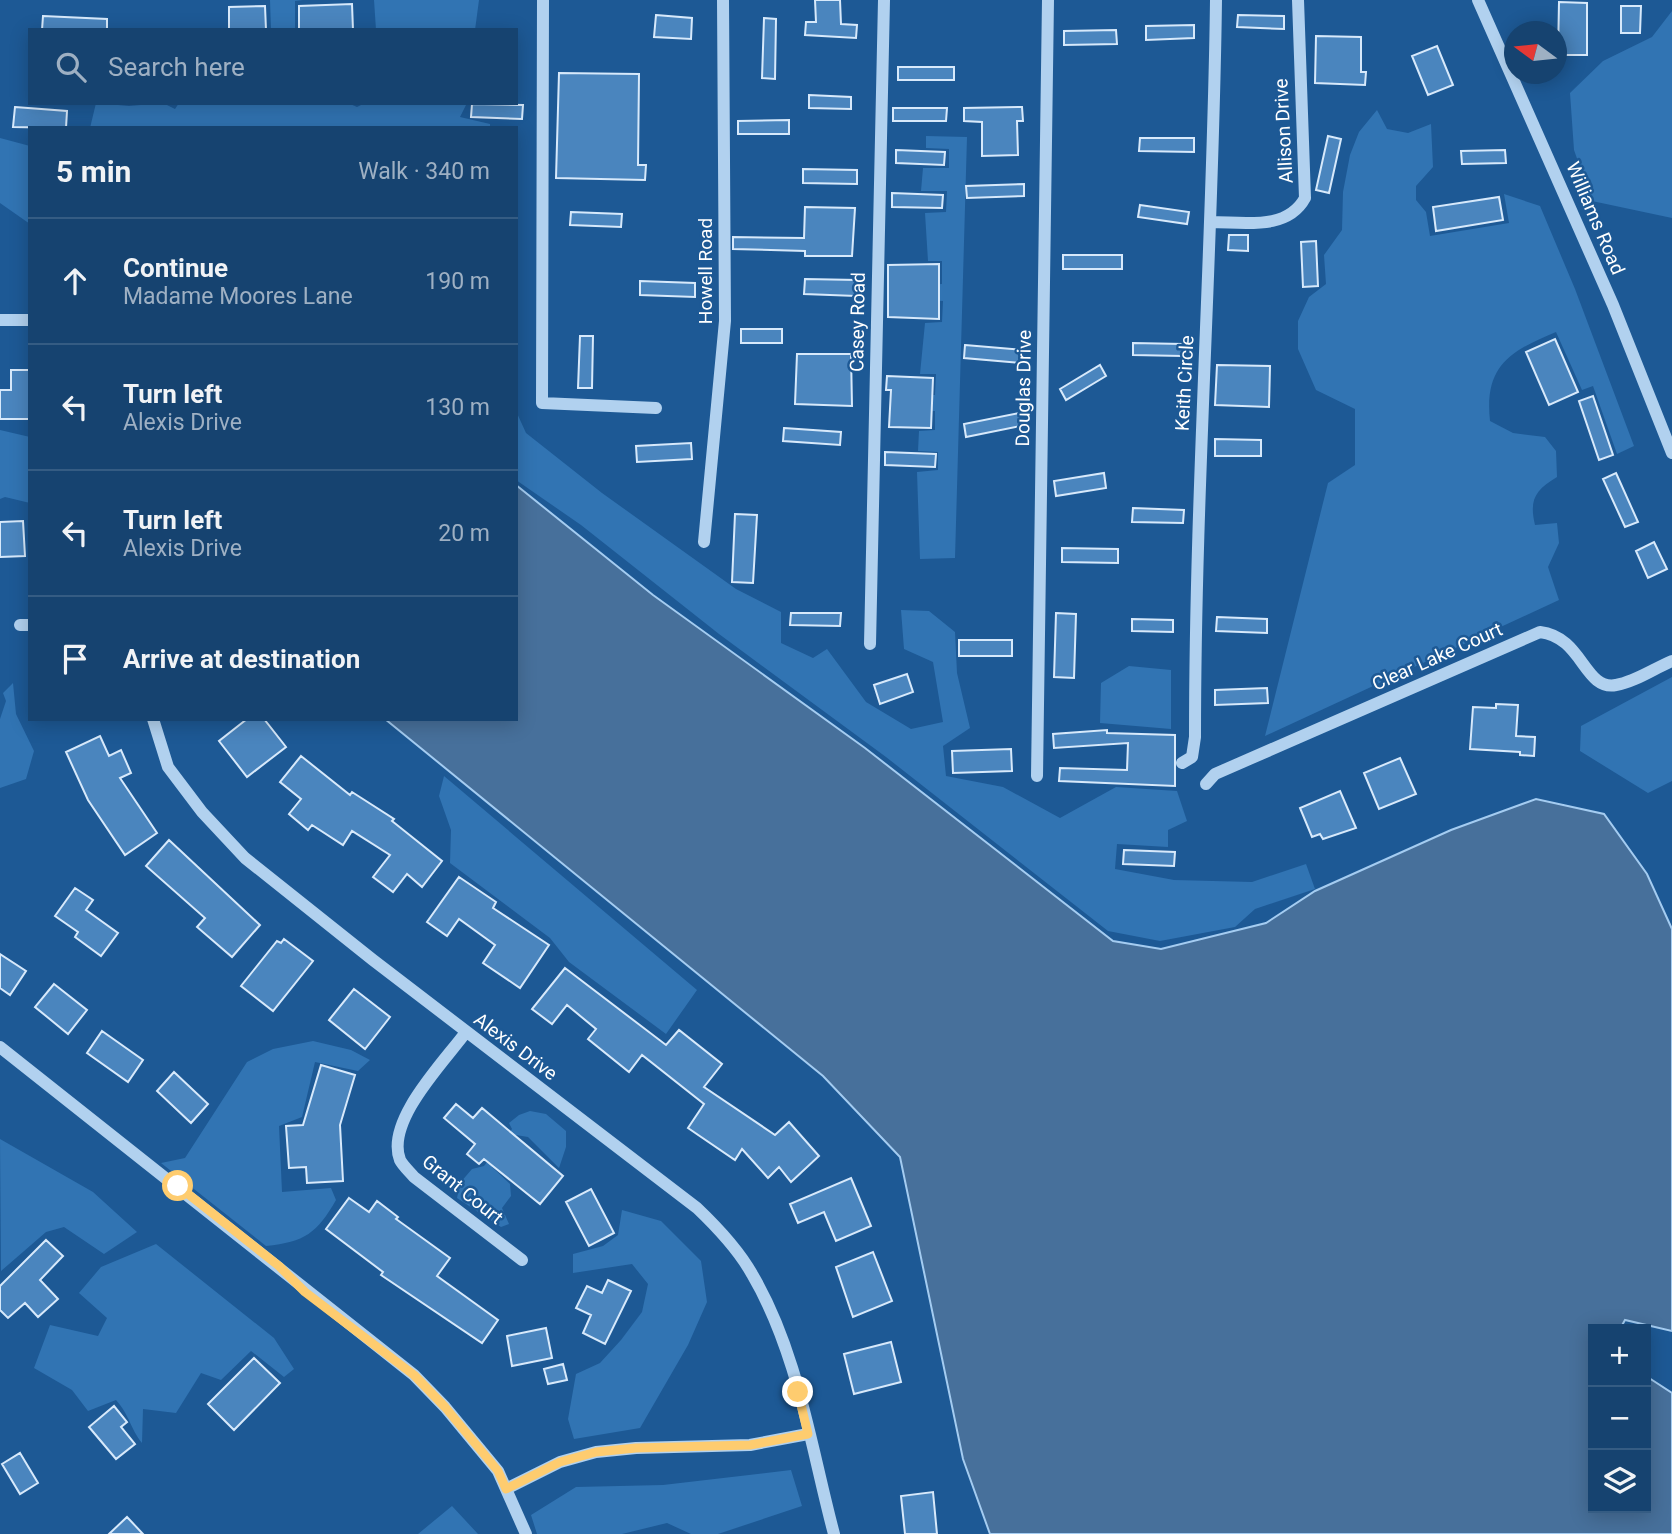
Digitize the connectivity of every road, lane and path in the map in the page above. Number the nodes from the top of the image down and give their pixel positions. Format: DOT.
graph roads {
  1 [pos="543,0"];
  2 [pos="723,0"];
  3 [pos="884,0"];
  4 [pos="1048,0"];
  5 [pos="1216,0"];
  6 [pos="1298,0"];
  7 [pos="1478,0"];
  8 [pos="1211,222"];
  9 [pos="0,320"];
  10 [pos="28,320"];
  11 [pos="656,408"];
  12 [pos="1672,453"];
  13 [pos="704,542"];
  14 [pos="870,644"];
  15 [pos="1672,661"];
  16 [pos="154,721"];
  17 [pos="1182,763"];
  18 [pos="1037,776"];
  19 [pos="1206,783"];
  20 [pos="466,1032"];
  21 [pos="0,1047"];
  22 [pos="522,1260"];
  23 [pos="808,1434"];
  24 [pos="506,1489"];
  25 [pos="526,1534"];
  26 [pos="834,1534"];
  1 -- 11 [label="street"];
  2 -- 13 [label="street, Howell Road"];
  3 -- 14 [label="street, Casey Road"];
  4 -- 18 [label="street, Douglas Drive"];
  5 -- 8 [label="street, Keith Circle"];
  6 -- 8 [label="street, Allison Drive"];
  7 -- 12 [label="street, Williams Road"];
  8 -- 17 [label="street, Keith Circle"];
  9 -- 10 [label="street"];
  15 -- 19 [label="street, Clear Lake Court"];
  16 -- 20 [label="street, Alexis Drive"];
  20 -- 22 [label="street, Grant Court"];
  20 -- 23 [label="street, Alexis Drive"];
  21 -- 24 [label="street"];
  23 -- 24 [label="street"];
  23 -- 26 [label="street, Alexis Drive"];
  24 -- 25 [label="street"];
}
